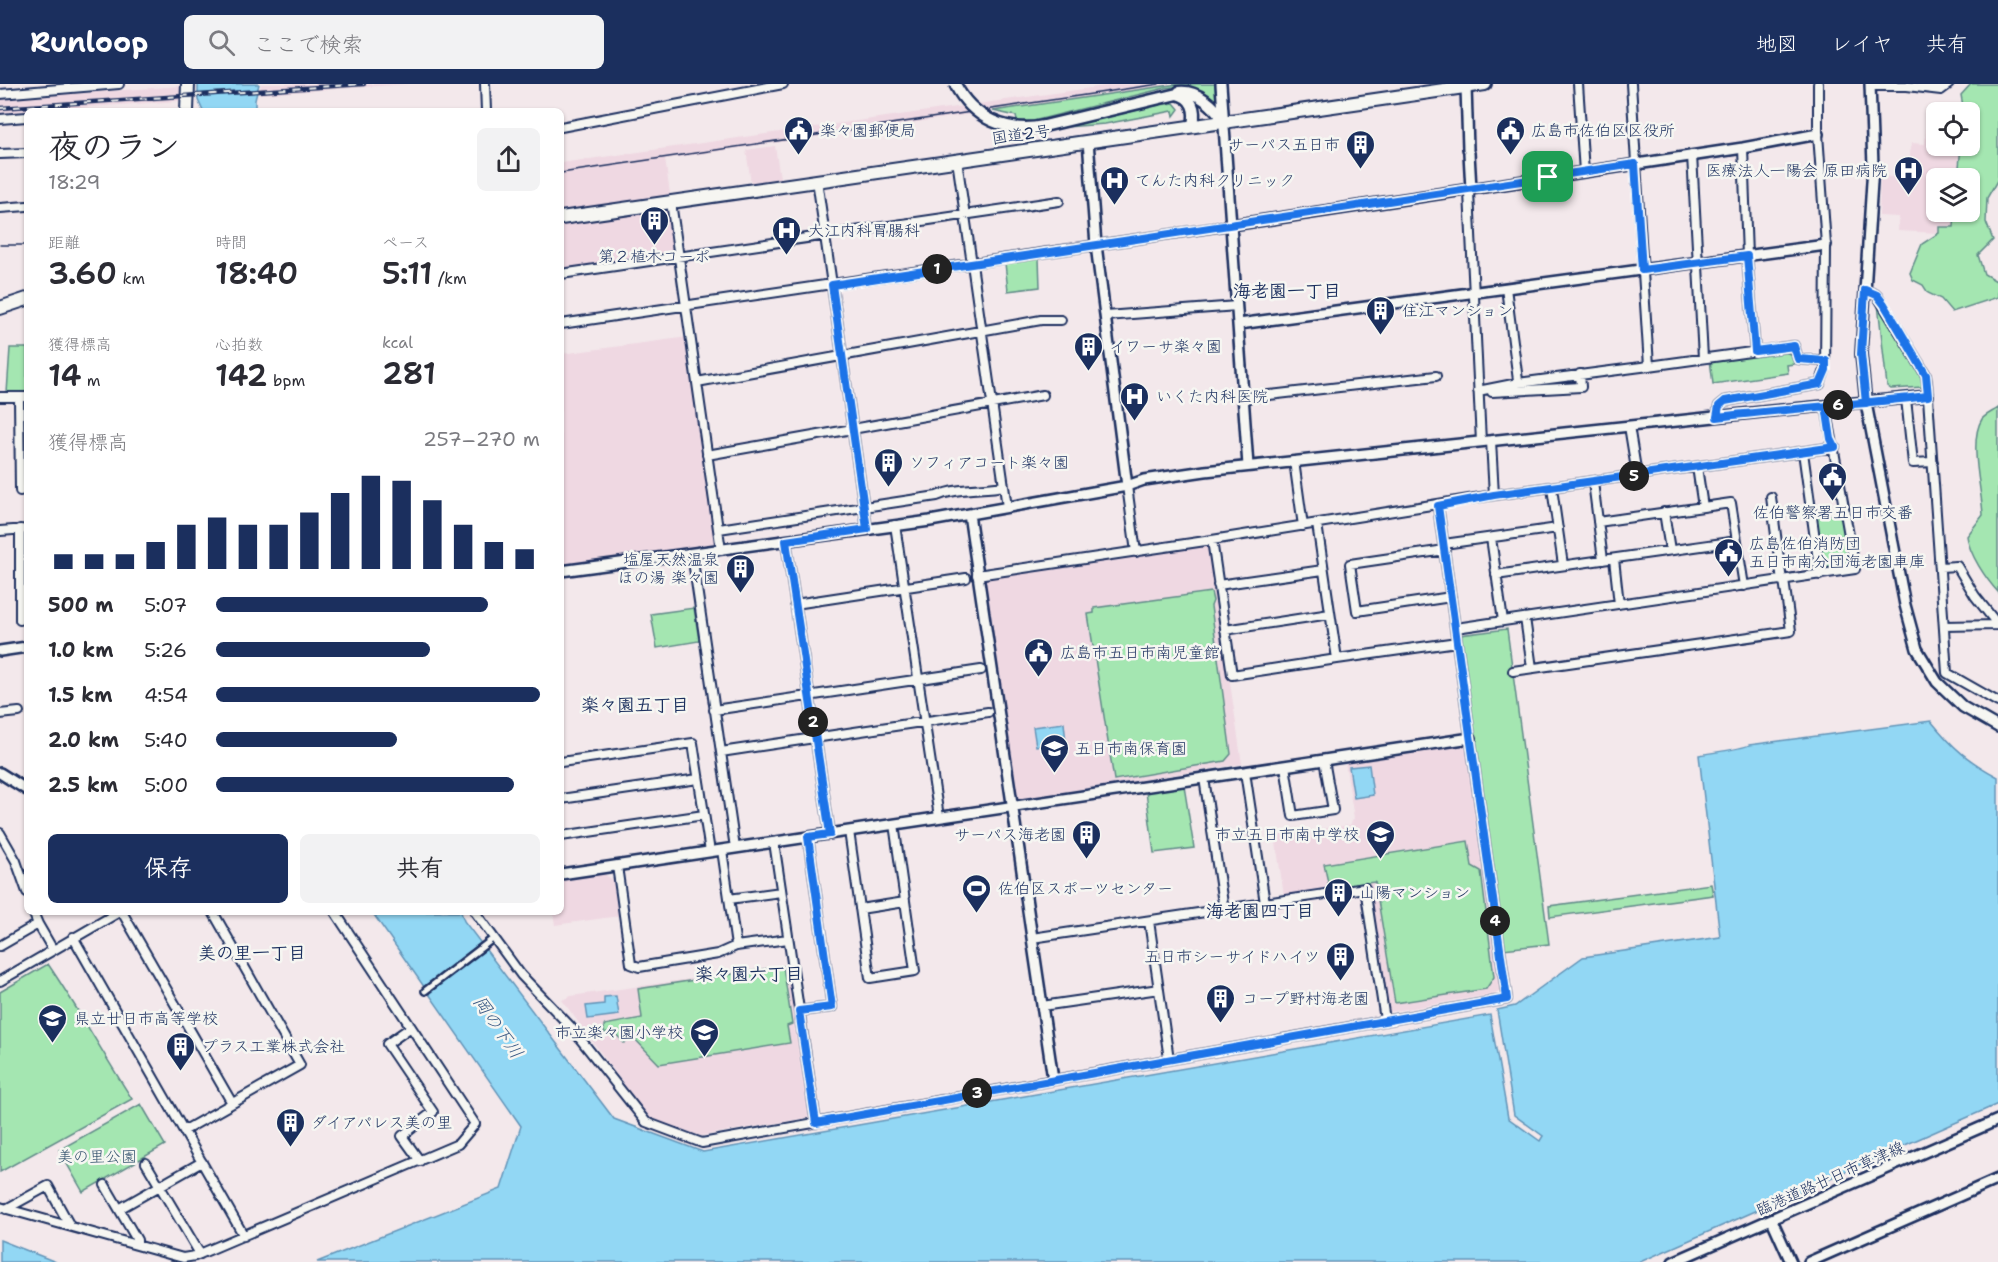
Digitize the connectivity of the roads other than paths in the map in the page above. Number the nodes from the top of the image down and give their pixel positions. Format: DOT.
graph roads {
  1 [pos="120,84"];
  2 [pos="188,84"];
  3 [pos="485,84"];
  4 [pos="783,84"];
  5 [pos="955,84"];
  6 [pos="1221,84"];
  7 [pos="1485,84"];
  8 [pos="1578,84"];
  9 [pos="1631,84"];
  10 [pos="1818,84"];
  11 [pos="1949,84"];
  12 [pos="1870,85"];
  13 [pos="1465,86"];
  14 [pos="57,87"];
  15 [pos="25,88"];
  16 [pos="0,94"];
  17 [pos="1170,94"];
  18 [pos="187,108"];
  19 [pos="486,108"];
  20 [pos="24,117"];
  21 [pos="0,119"];
  22 [pos="1224,121"];
  23 [pos="1193,125"];
  24 [pos="564,127"];
  25 [pos="1818,134"];
  26 [pos="1088,141"];
  27 [pos="1743,148"];
  28 [pos="24,153"];
  29 [pos="0,154"];
  30 [pos="1692,155"];
  31 [pos="957,160"];
  32 [pos="1635,164"];
  33 [pos="1584,172"];
  34 [pos="816,180"];
  35 [pos="1470,189"];
  36 [pos="1059,201"];
  37 [pos="671,202"];
  38 [pos="24,206"];
  39 [pos="0,208"];
  40 [pos="965,214"];
  41 [pos="564,218"];
  42 [pos="1232,225"];
  43 [pos="825,234"];
  44 [pos="1096,245"];
  45 [pos="1826,245"];
  46 [pos="678,256"];
  47 [pos="1747,256"];
  48 [pos="1698,262"];
  49 [pos="972,264"];
  50 [pos="1642,270"];
  51 [pos="564,274"];
  52 [pos="832,285"];
  53 [pos="1506,288"];
  54 [pos="1865,290"];
  55 [pos="1473,293"];
  56 [pos="24,300"];
  57 [pos="686,306"];
  58 [pos="1238,306"];
  59 [pos="0,308"];
  60 [pos="1106,316"];
  61 [pos="1061,320"];
  62 [pos="564,324"];
  63 [pos="1239,324"];
  64 [pos="982,331"];
  65 [pos="1755,351"];
  66 [pos="843,356"];
  67 [pos="1703,358"];
  68 [pos="1826,361"];
  69 [pos="1649,366"];
  70 [pos="1581,374"];
  71 [pos="1436,376"];
  72 [pos="697,382"];
  73 [pos="1519,387"];
  74 [pos="1478,391"];
  75 [pos="1042,395"];
  76 [pos="1928,396"];
  77 [pos="0,397"];
  78 [pos="23,397"];
  79 [pos="1243,398"];
  80 [pos="1906,399"];
  81 [pos="1866,403"];
  82 [pos="992,405"];
  83 [pos="1826,406"];
  84 [pos="1717,417"];
  85 [pos="1629,426"];
  86 [pos="852,429"];
  87 [pos="1486,441"];
  88 [pos="1835,447"];
  89 [pos="1803,452"];
  90 [pos="707,455"];
  91 [pos="1294,461"];
  92 [pos="1933,462"];
  93 [pos="1248,466"];
  94 [pos="1697,467"];
  95 [pos="1637,475"];
  96 [pos="1593,482"];
  97 [pos="1004,486"];
  98 [pos="1128,486"];
  99 [pos="1552,488"];
  100 [pos="20,491"];
  101 [pos="1494,495"];
  102 [pos="1770,497"];
  103 [pos="864,506"];
  104 [pos="1438,506"];
  105 [pos="1006,507"];
  106 [pos="1703,507"];
  107 [pos="1664,512"];
  108 [pos="969,514"];
  109 [pos="1598,522"];
  110 [pos="1317,524"];
  111 [pos="895,525"];
  112 [pos="1303,526"];
  113 [pos="1558,528"];
  114 [pos="24,529"];
  115 [pos="719,529"];
  116 [pos="867,529"];
  117 [pos="0,531"];
  118 [pos="1491,538"];
  119 [pos="1212,540"];
  120 [pos="786,541"];
  121 [pos="1737,541"];
  122 [pos="1444,547"];
  123 [pos="721,550"];
  124 [pos="1670,550"];
  125 [pos="1136,552"];
  126 [pos="692,554"];
  127 [pos="1614,559"];
  128 [pos="1603,560"];
  129 [pos="1563,566"];
  130 [pos="1940,567"];
  131 [pos="1323,570"];
  132 [pos="564,572"];
  133 [pos="977,575"];
  134 [pos="1496,575"];
  135 [pos="1820,575"];
  136 [pos="966,578"];
  137 [pos="1783,580"];
  138 [pos="1218,585"];
  139 [pos="1744,586"];
  140 [pos="904,587"];
  141 [pos="1451,597"];
  142 [pos="795,604"];
  143 [pos="1619,604"];
  144 [pos="1330,614"];
  145 [pos="1525,618"];
  146 [pos="20,620"];
  147 [pos="1503,621"];
  148 [pos="1998,625"];
  149 [pos="1944,626"];
  150 [pos="1456,628"];
  151 [pos="1225,630"];
  152 [pos="1457,642"];
  153 [pos="24,647"];
  154 [pos="0,651"];
  155 [pos="1337,659"];
  156 [pos="1532,668"];
  157 [pos="981,670"];
  158 [pos="1514,671"];
  159 [pos="918,679"];
  160 [pos="809,695"];
  161 [pos="1998,702"];
  162 [pos="714,710"];
  163 [pos="20,712"];
  164 [pos="988,712"];
  165 [pos="0,714"];
  166 [pos="925,721"];
  167 [pos="1998,727"];
  168 [pos="815,738"];
  169 [pos="1470,738"];
  170 [pos="721,752"];
  171 [pos="1324,760"];
  172 [pos="564,762"];
  173 [pos="1285,766"];
  174 [pos="1245,772"];
  175 [pos="0,773"];
  176 [pos="1204,778"];
  177 [pos="698,779"];
  178 [pos="24,788"];
  179 [pos="564,799"];
  180 [pos="1012,807"];
  181 [pos="704,815"];
  182 [pos="939,817"];
  183 [pos="894,825"];
  184 [pos="849,831"];
  185 [pos="0,833"];
  186 [pos="830,834"];
  187 [pos="564,836"];
  188 [pos="808,837"];
  189 [pos="774,842"];
  190 [pos="735,848"];
  191 [pos="722,850"];
  192 [pos="710,852"];
  193 [pos="617,866"];
  194 [pos="564,874"];
  195 [pos="24,884"];
  196 [pos="781,892"];
  197 [pos="729,899"];
  198 [pos="905,902"];
  199 [pos="1265,903"];
  200 [pos="860,909"];
  201 [pos="1224,910"];
  202 [pos="34,915"];
  203 [pos="115,915"];
  204 [pos="123,915"];
  205 [pos="216,915"];
  206 [pos="337,915"];
  207 [pos="477,915"];
  208 [pos="1149,921"];
  209 [pos="38,924"];
  210 [pos="74,937"];
  211 [pos="1032,938"];
  212 [pos="788,939"];
  213 [pos="490,941"];
  214 [pos="0,946"];
  215 [pos="736,946"];
  216 [pos="53,950"];
  217 [pos="0,981"];
  218 [pos="1159,989"];
  219 [pos="425,991"];
  220 [pos="1042,1006"];
  221 [pos="799,1011"];
  222 [pos="1385,1020"];
  223 [pos="411,1027"];
  224 [pos="1169,1059"];
  225 [pos="1053,1079"];
  226 [pos="232,1102"];
  227 [pos="1998,1121"];
  228 [pos="816,1123"];
  229 [pos="185,1130"];
  230 [pos="420,1161"];
  231 [pos="146,1162"];
  232 [pos="202,1162"];
  233 [pos="1998,1179"];
  234 [pos="105,1185"];
  235 [pos="160,1185"];
  236 [pos="3,1208"];
  237 [pos="119,1209"];
  238 [pos="1772,1220"];
  239 [pos="70,1226"];
  240 [pos="244,1236"];
  241 [pos="137,1244"];
  242 [pos="200,1254"];
  243 [pos="1673,1262"];
  244 [pos="1791,1262"];
  245 [pos="1809,1262"];
  1 -- 14 [label="street"];
  2 -- 18 [label="main road"];
  3 -- 19 [label="street"];
  4 -- 24 [label="street"];
  5 -- 17 [label="main road, bridge"];
  6 -- 22 [label="street"];
  7 -- 13 [label="main road, 国道2号"];
  8 -- 33 [label="street"];
  9 -- 32 [label="street"];
  10 -- 25 [label="street"];
  11 -- 12 [label="street"];
  12 -- 54 [label="street"];
  13 -- 22 [label="main road, 国道2号"];
  13 -- 35 [label="street"];
  14 -- 15 [label="street"];
  15 -- 16 [label="street"];
  17 -- 22 [label="main road"];
  17 -- 23 [label="main road"];
  20 -- 21 [label="street"];
  22 -- 23 [label="main road, 国道2号"];
  22 -- 42 [label="street"];
  23 -- 26 [label="main road, 国道2号"];
  25 -- 27 [label="street"];
  25 -- 45 [label="street"];
  26 -- 31 [label="main road, 国道2号"];
  26 -- 44 [label="street"];
  27 -- 30 [label="street"];
  27 -- 47 [label="street"];
  28 -- 29 [label="street"];
  30 -- 32 [label="street"];
  30 -- 48 [label="street"];
  31 -- 34 [label="main road, 国道2号"];
  31 -- 40 [label="street"];
  32 -- 33 [label="street"];
  32 -- 50 [label="street"];
  33 -- 35 [label="street"];
  34 -- 37 [label="main road, 国道2号"];
  34 -- 43 [label="street"];
  35 -- 42 [label="street"];
  35 -- 55 [label="street"];
  36 -- 40 [label="street"];
  37 -- 41 [label="main road, 国道2号"];
  37 -- 46 [label="street"];
  38 -- 39 [label="street"];
  40 -- 43 [label="street"];
  40 -- 49 [label="street"];
  42 -- 44 [label="street"];
  42 -- 58 [label="street"];
  43 -- 46 [label="street"];
  43 -- 52 [label="street"];
  44 -- 49 [label="street"];
  44 -- 60 [label="street"];
  45 -- 47 [label="street"];
  45 -- 68 [label="street"];
  46 -- 51 [label="street"];
  46 -- 57 [label="street"];
  47 -- 48 [label="street"];
  47 -- 65 [label="street"];
  48 -- 50 [label="street"];
  48 -- 67 [label="street"];
  49 -- 52 [label="street"];
  49 -- 64 [label="street"];
  50 -- 53 [label="street"];
  50 -- 69 [label="street"];
  52 -- 57 [label="street"];
  52 -- 66 [label="street"];
  53 -- 55 [label="street"];
  53 -- 73 [label="street"];
  54 -- 76 [label="street"];
  54 -- 81 [label="street"];
  55 -- 63 [label="street"];
  55 -- 74 [label="street"];
  56 -- 59 [label="main road"];
  57 -- 62 [label="street"];
  57 -- 72 [label="street"];
  58 -- 60 [label="street"];
  58 -- 63 [label="street"];
  60 -- 98 [label="street"];
  61 -- 64 [label="street"];
  63 -- 79 [label="street"];
  64 -- 66 [label="street"];
  64 -- 82 [label="street"];
  65 -- 67 [label="street"];
  65 -- 68 [label="street"];
  66 -- 72 [label="street"];
  66 -- 86 [label="street"];
  67 -- 69 [label="street"];
  68 -- 84 [label="street"];
  69 -- 70 [label="street"];
  70 -- 73 [label="street"];
  70 -- 73 [label="street"];
  71 -- 79 [label="street"];
  72 -- 90 [label="street"];
  73 -- 74 [label="street"];
  74 -- 87 [label="street"];
  75 -- 82 [label="street"];
  76 -- 80 [label="street"];
  76 -- 92 [label="street"];
  77 -- 78 [label="street"];
  78 -- 100 [label="street"];
  79 -- 93 [label="street"];
  80 -- 81 [label="street"];
  80 -- 92 [label="street"];
  81 -- 83 [label="street"];
  81 -- 167 [label="street"];
  82 -- 86 [label="street"];
  82 -- 97 [label="street"];
  83 -- 84 [label="street"];
  83 -- 88 [label="street"];
  84 -- 85 [label="street"];
  85 -- 87 [label="street"];
  85 -- 95 [label="street"];
  86 -- 90 [label="street"];
  86 -- 103 [label="street"];
  87 -- 91 [label="street"];
  87 -- 101 [label="street"];
  88 -- 89 [label="street"];
  88 -- 135 [label="street"];
  89 -- 94 [label="street"];
  89 -- 135 [label="street"];
  90 -- 115 [label="street"];
  91 -- 93 [label="street"];
  91 -- 112 [label="street"];
  92 -- 130 [label="street"];
  93 -- 98 [label="street"];
  94 -- 95 [label="street"];
  94 -- 106 [label="street"];
  95 -- 96 [label="street"];
  96 -- 99 [label="street"];
  96 -- 109 [label="street"];
  97 -- 103 [label="street"];
  97 -- 105 [label="street"];
  98 -- 105 [label="street"];
  98 -- 125 [label="street"];
  99 -- 101 [label="street"];
  99 -- 113 [label="street"];
  101 -- 104 [label="street"];
  102 -- 137 [label="street"];
  103 -- 115 [label="street"];
  103 -- 116 [label="street"];
  104 -- 110 [label="street"];
  104 -- 122 [label="street"];
  105 -- 108 [label="street"];
  106 -- 107 [label="street"];
  106 -- 121 [label="street"];
  107 -- 109 [label="street"];
  107 -- 124 [label="street"];
  108 -- 111 [label="street"];
  108 -- 133 [label="street"];
  109 -- 128 [label="street"];
  110 -- 112 [label="street"];
  110 -- 131 [label="street"];
  111 -- 116 [label="street"];
  111 -- 140 [label="street"];
  112 -- 119 [label="street"];
  113 -- 118 [label="street"];
  113 -- 129 [label="street"];
  114 -- 117 [label="street"];
  114 -- 146 [label="street"];
  115 -- 123 [label="street"];
  116 -- 120 [label="street"];
  118 -- 122 [label="street"];
  118 -- 134 [label="street"];
  119 -- 125 [label="street"];
  119 -- 138 [label="street"];
  120 -- 123 [label="street"];
  120 -- 142 [label="street"];
  121 -- 124 [label="street"];
  121 -- 139 [label="street"];
  122 -- 141 [label="street"];
  122 -- 141 [label="street"];
  123 -- 126 [label="street"];
  124 -- 127 [label="street"];
  125 -- 133 [label="street"];
  126 -- 132 [label="street"];
  126 -- 162 [label="street"];
  127 -- 128 [label="street"];
  127 -- 143 [label="street"];
  128 -- 129 [label="street"];
  129 -- 134 [label="street"];
  130 -- 148 [label="street"];
  130 -- 149 [label="street"];
  131 -- 138 [label="street"];
  131 -- 144 [label="street"];
  133 -- 180 [label="street"];
  134 -- 147 [label="street"];
  135 -- 137 [label="street"];
  136 -- 140 [label="street"];
  137 -- 139 [label="street"];
  137 -- 156 [label="street"];
  138 -- 151 [label="street"];
  139 -- 143 [label="street"];
  140 -- 142 [label="street"];
  140 -- 159 [label="street"];
  141 -- 150 [label="street"];
  142 -- 160 [label="street"];
  143 -- 145 [label="street"];
  144 -- 151 [label="street"];
  144 -- 155 [label="street"];
  145 -- 147 [label="street"];
  145 -- 156 [label="street"];
  147 -- 150 [label="street"];
  148 -- 149 [label="street"];
  149 -- 161 [label="street"];
  150 -- 152 [label="street"];
  151 -- 155 [label="street"];
  152 -- 155 [label="street"];
  152 -- 169 [label="street"];
  153 -- 154 [label="street"];
  156 -- 158 [label="street"];
  157 -- 159 [label="street"];
  159 -- 160 [label="street"];
  159 -- 166 [label="street"];
  160 -- 162 [label="street"];
  160 -- 168 [label="street"];
  162 -- 170 [label="street"];
  163 -- 165 [label="street"];
  164 -- 166 [label="street"];
  166 -- 168 [label="street"];
  166 -- 182 [label="street"];
  168 -- 170 [label="street"];
  168 -- 186 [label="street"];
  169 -- 171 [label="street"];
  169 -- 222 [label="street"];
  170 -- 190 [label="street"];
  171 -- 173 [label="street"];
  171 -- 173 [label="street"];
  172 -- 177 [label="street"];
  173 -- 174 [label="street"];
  174 -- 176 [label="street"];
  174 -- 199 [label="street"];
  175 -- 178 [label="street"];
  176 -- 180 [label="street"];
  176 -- 201 [label="street"];
  177 -- 179 [label="street"];
  177 -- 181 [label="street"];
  180 -- 182 [label="street"];
  180 -- 211 [label="street"];
  181 -- 187 [label="street"];
  181 -- 192 [label="street"];
  182 -- 183 [label="street"];
  183 -- 184 [label="street"];
  183 -- 198 [label="street"];
  184 -- 186 [label="street"];
  184 -- 200 [label="street"];
  185 -- 195 [label="street"];
  186 -- 188 [label="street"];
  188 -- 189 [label="street"];
  188 -- 221 [label="street"];
  189 -- 190 [label="street"];
  189 -- 196 [label="street"];
  190 -- 191 [label="street"];
  191 -- 192 [label="street"];
  191 -- 197 [label="street"];
  192 -- 193 [label="street"];
  193 -- 194 [label="street"];
  193 -- 215 [label="street"];
  196 -- 197 [label="street"];
  196 -- 212 [label="street"];
  197 -- 215 [label="street"];
  198 -- 200 [label="street"];
  198 -- 200 [label="street"];
  199 -- 201 [label="street"];
  199 -- 222 [label="street"];
  201 -- 208 [label="street"];
  202 -- 209 [label="street"];
  203 -- 210 [label="street"];
  204 -- 226 [label="street"];
  205 -- 226 [label="street"];
  206 -- 223 [label="street"];
  207 -- 228 [label="street"];
  208 -- 211 [label="street"];
  208 -- 218 [label="street"];
  209 -- 214 [label="street"];
  209 -- 216 [label="street"];
  210 -- 216 [label="street"];
  210 -- 229 [label="street"];
  211 -- 220 [label="street"];
  212 -- 215 [label="street"];
  212 -- 221 [label="street"];
  213 -- 219 [label="street"];
  216 -- 217 [label="street"];
  218 -- 220 [label="street"];
  218 -- 224 [label="street"];
  220 -- 225 [label="street"];
  221 -- 228 [label="street"];
  222 -- 224 [label="street"];
  223 -- 230 [label="street"];
  223 -- 230 [label="street"];
  224 -- 225 [label="street"];
  225 -- 228 [label="street"];
  226 -- 229 [label="street"];
  227 -- 238 [label="street, 臨港道路廿日市草津線"];
  229 -- 232 [label="street"];
  230 -- 240 [label="street"];
  231 -- 235 [label="street"];
  232 -- 235 [label="street"];
  232 -- 240 [label="street"];
  233 -- 245 [label="street"];
  234 -- 237 [label="street"];
  235 -- 237 [label="street"];
  235 -- 242 [label="street"];
  236 -- 239 [label="street"];
  236 -- 239 [label="street"];
  237 -- 241 [label="street"];
  238 -- 243 [label="street, 臨港道路廿日市草津線"];
  238 -- 244 [label="street"];
  239 -- 241 [label="street"];
  240 -- 242 [label="street"];
  241 -- 242 [label="street"];
}
